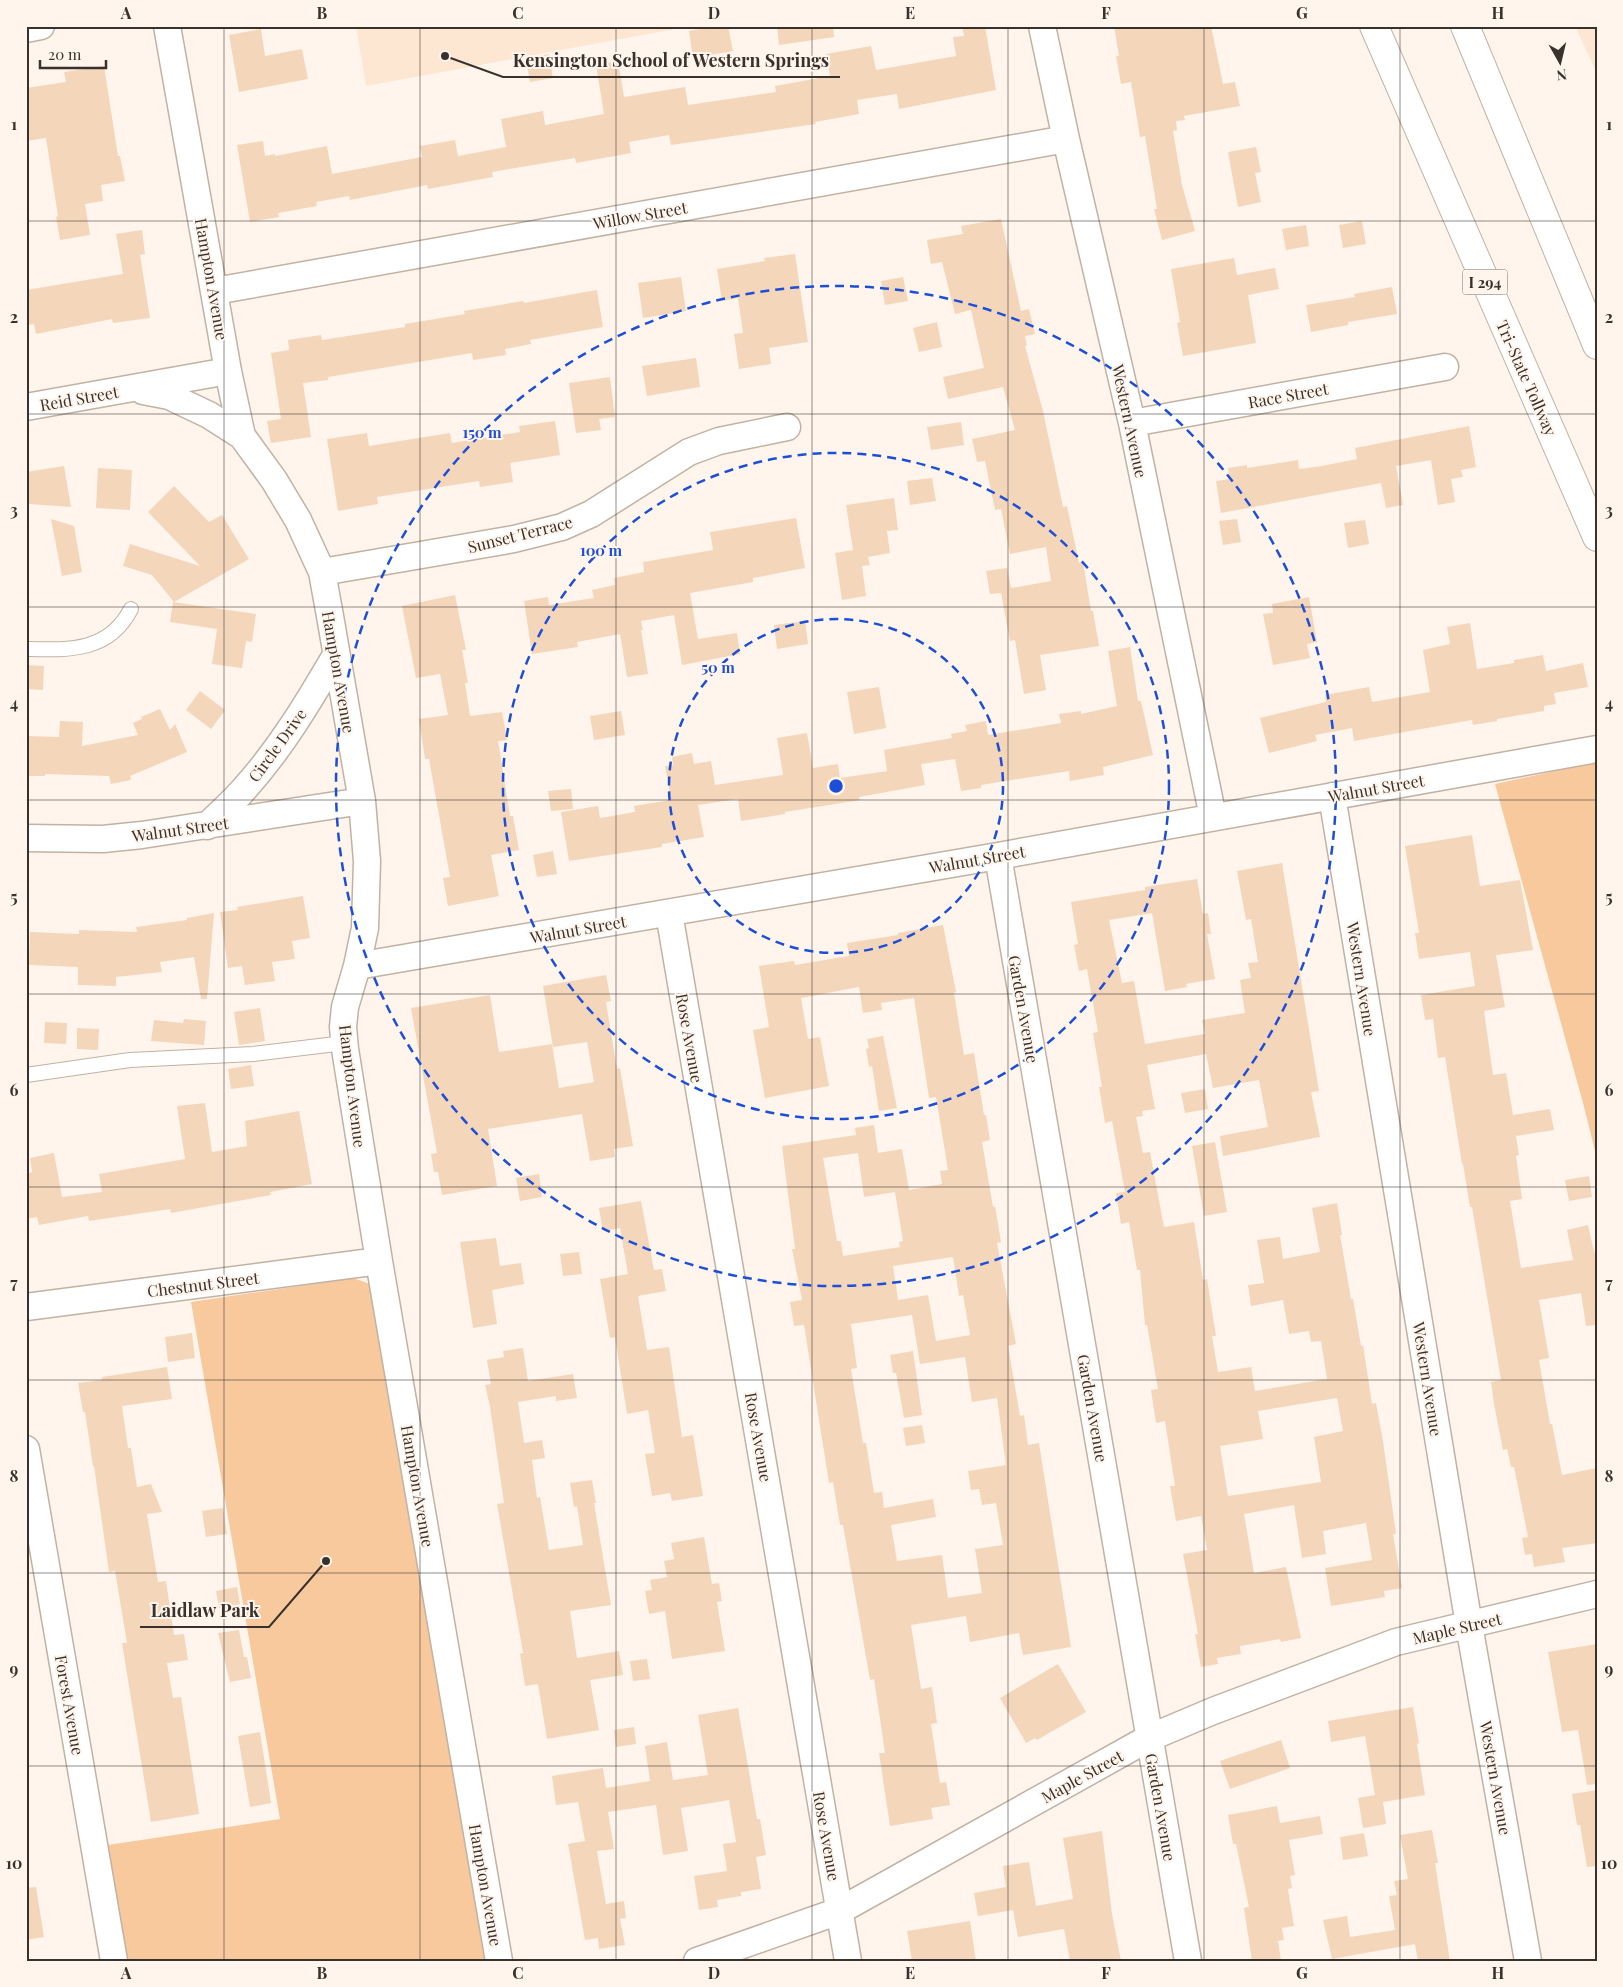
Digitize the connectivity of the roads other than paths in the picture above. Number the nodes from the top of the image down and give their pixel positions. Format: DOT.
graph roads {
  1 [pos="41,26"];
  2 [pos="167,26"];
  3 [pos="1042,26"];
  4 [pos="1374,26"];
  5 [pos="1464,26"];
  6 [pos="26,29"];
  7 [pos="1066,140"];
  8 [pos="215,291"];
  9 [pos="1597,346"];
  10 [pos="1445,367"];
  11 [pos="228,371"];
  12 [pos="132,389"];
  13 [pos="26,407"];
  14 [pos="1132,423"];
  15 [pos="787,427"];
  16 [pos="242,436"];
  17 [pos="1597,538"];
  18 [pos="322,572"];
  19 [pos="131,609"];
  20 [pos="26,648"];
  21 [pos="336,655"];
  22 [pos="1597,749"];
  23 [pos="1332,796"];
  24 [pos="362,801"];
  25 [pos="1213,817"];
  26 [pos="207,826"];
  27 [pos="26,838"];
  28 [pos="998,856"];
  29 [pos="669,913"];
  30 [pos="357,966"];
  31 [pos="344,1043"];
  32 [pos="26,1075"];
  33 [pos="379,1261"];
  34 [pos="26,1308"];
  35 [pos="26,1449"];
  36 [pos="1597,1594"];
  37 [pos="1469,1625"];
  38 [pos="1149,1738"];
  39 [pos="839,1910"];
  40 [pos="114,1961"];
  41 [pos="499,1961"];
  42 [pos="697,1961"];
  43 [pos="848,1961"];
  44 [pos="1188,1961"];
  45 [pos="1528,1961"];
  1 -- 6 [label="street"];
  2 -- 8 [label="street, Hampton Avenue"];
  3 -- 7 [label="street, Western Avenue"];
  4 -- 17 [label="highway, Tri-State Tollway / I 294"];
  5 -- 9 [label="highway"];
  7 -- 8 [label="street, Willow Street"];
  7 -- 14 [label="street, Western Avenue"];
  8 -- 11 [label="street, Hampton Avenue"];
  10 -- 14 [label="street, Race Street"];
  11 -- 12 [label="street, Reid Street"];
  11 -- 16 [label="street, Hampton Avenue"];
  12 -- 13 [label="street, Reid Street"];
  12 -- 16 [label="street, Reid Street"];
  14 -- 25 [label="street, Western Avenue"];
  15 -- 18 [label="street, Sunset Terrace"];
  16 -- 18 [label="street, Hampton Avenue"];
  18 -- 21 [label="street, Hampton Avenue"];
  19 -- 20 [label="lane"];
  21 -- 24 [label="street, Hampton Avenue"];
  21 -- 26 [label="street, Circle Drive"];
  22 -- 23 [label="street, Walnut Street"];
  23 -- 25 [label="street, Walnut Street"];
  23 -- 37 [label="street, Western Avenue"];
  24 -- 26 [label="street, Walnut Street"];
  24 -- 30 [label="street, Hampton Avenue"];
  25 -- 28 [label="street, Walnut Street"];
  26 -- 27 [label="street, Walnut Street"];
  28 -- 29 [label="street, Walnut Street"];
  28 -- 38 [label="street, Garden Avenue"];
  29 -- 30 [label="street, Walnut Street"];
  29 -- 39 [label="street, Rose Avenue"];
  30 -- 31 [label="street, Hampton Avenue"];
  31 -- 32 [label="lane"];
  31 -- 33 [label="street, Hampton Avenue"];
  33 -- 34 [label="street, Chestnut Street"];
  33 -- 41 [label="street, Hampton Avenue"];
  35 -- 40 [label="street, Forest Avenue"];
  36 -- 37 [label="street, Maple Street"];
  37 -- 38 [label="street, Maple Street"];
  37 -- 45 [label="street, Western Avenue"];
  38 -- 39 [label="street, Maple Street"];
  38 -- 44 [label="street, Garden Avenue"];
  39 -- 42 [label="street, Maple Street"];
  39 -- 43 [label="street, Rose Avenue"];
}
